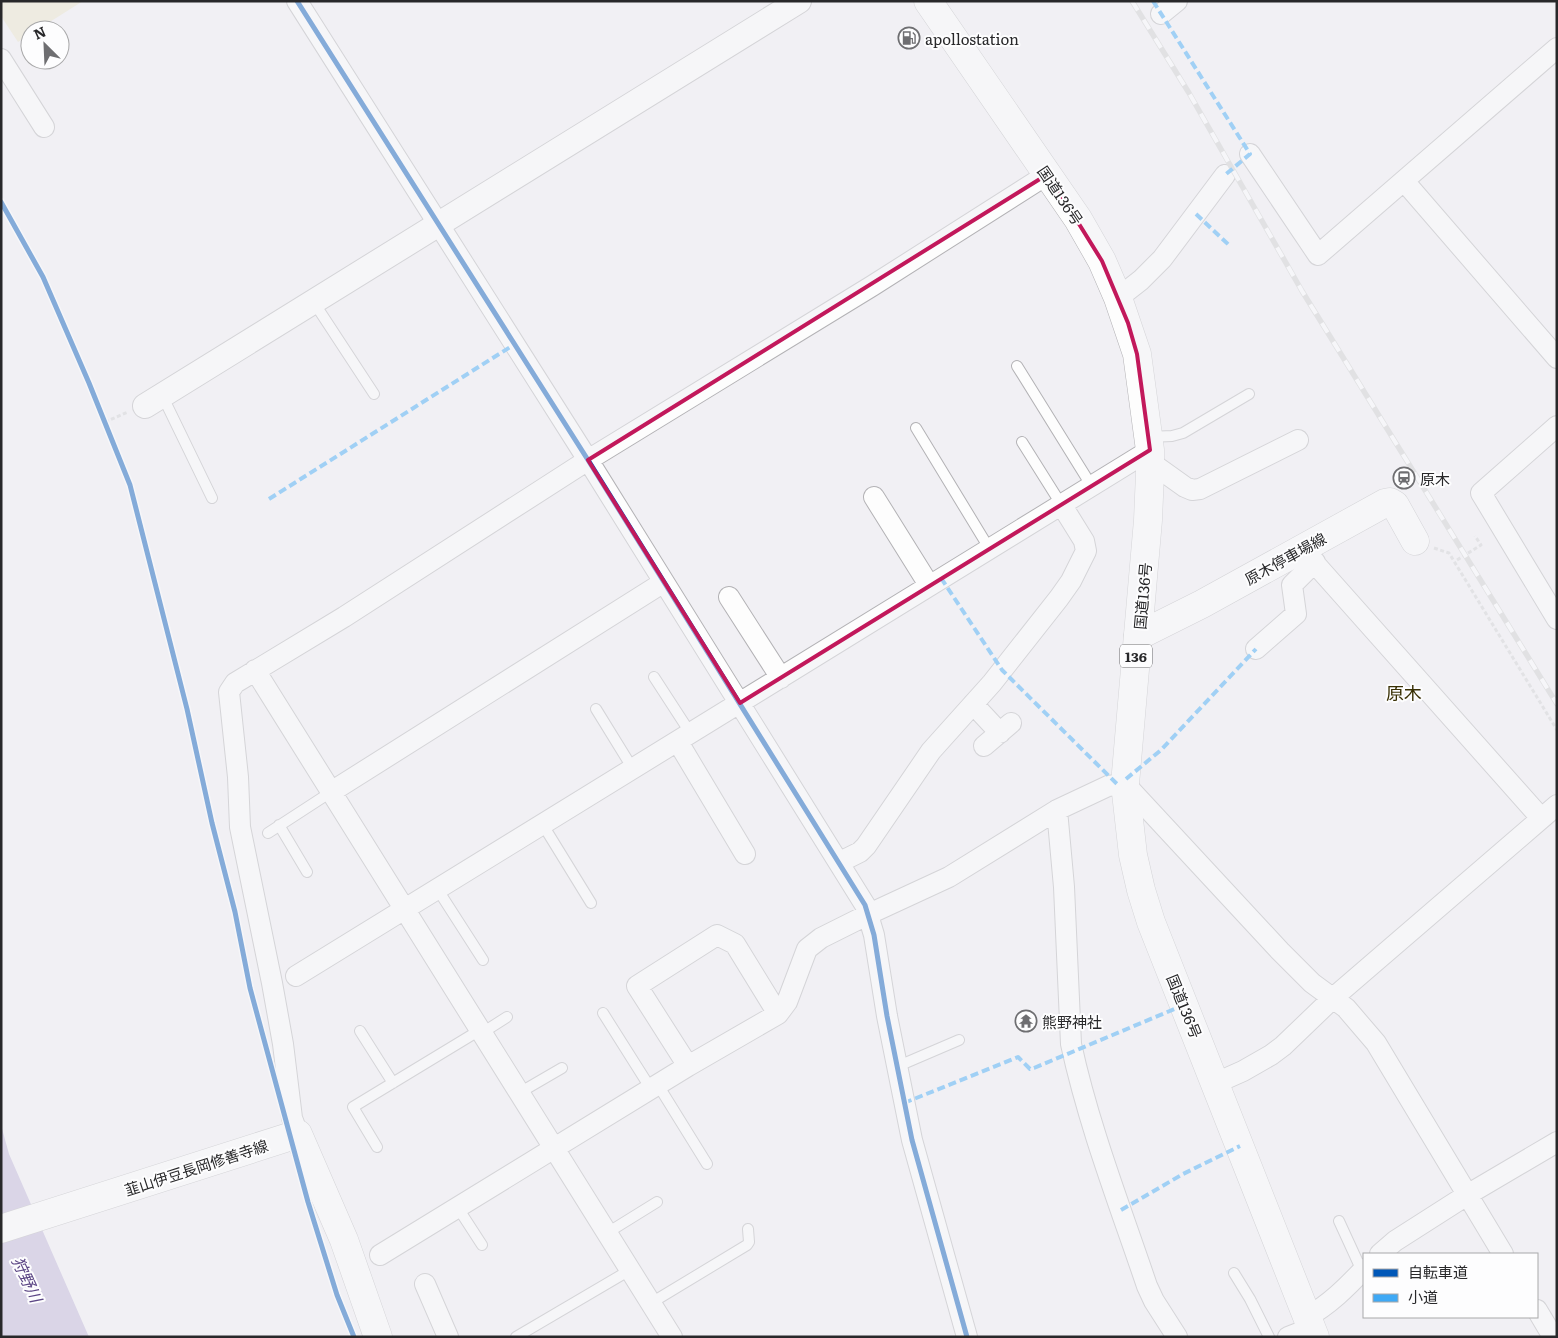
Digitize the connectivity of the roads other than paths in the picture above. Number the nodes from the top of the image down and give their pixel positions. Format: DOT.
graph roads {
  1 [pos="297,1"];
  2 [pos="798,1"];
  3 [pos="928,1"];
  4 [pos="1177,1"];
  5 [pos="1162,14"];
  6 [pos="1557,48"];
  7 [pos="1,59"];
  8 [pos="44,127"];
  9 [pos="1250,154"];
  10 [pos="1048,174"];
  11 [pos="1225,175"];
  12 [pos="1404,181"];
  13 [pos="438,224"];
  14 [pos="1118,298"];
  15 [pos="313,301"];
  16 [pos="1557,358"];
  17 [pos="1017,366"];
  18 [pos="374,394"];
  19 [pos="1249,394"];
  20 [pos="154,400"];
  21 [pos="1557,426"];
  22 [pos="916,428"];
  23 [pos="1298,440"];
  24 [pos="1022,442"];
  25 [pos="1149,450"];
  26 [pos="588,460"];
  27 [pos="1091,485"];
  28 [pos="874,497"];
  29 [pos="212,498"];
  30 [pos="1061,504"];
  31 [pos="1415,541"];
  32 [pos="989,548"];
  33 [pos="1309,556"];
  34 [pos="664,582"];
  35 [pos="929,585"];
  36 [pos="729,596"];
  37 [pos="1557,619"];
  38 [pos="1138,636"];
  39 [pos="1256,650"];
  40 [pos="255,670"];
  41 [pos="654,677"];
  42 [pos="781,678"];
  43 [pos="740,703"];
  44 [pos="973,704"];
  45 [pos="596,709"];
  46 [pos="684,738"];
  47 [pos="984,746"];
  48 [pos="633,769"];
  49 [pos="1125,784"];
  50 [pos="331,792"];
  51 [pos="1557,805"];
  52 [pos="1057,810"];
  53 [pos="1541,818"];
  54 [pos="279,825"];
  55 [pos="542,825"];
  56 [pos="268,833"];
  57 [pos="745,854"];
  58 [pos="840,862"];
  59 [pos="307,872"];
  60 [pos="438,890"];
  61 [pos="591,903"];
  62 [pos="404,910"];
  63 [pos="869,914"];
  64 [pos="483,960"];
  65 [pos="296,976"];
  66 [pos="1333,998"];
  67 [pos="602,1013"];
  68 [pos="778,1014"];
  69 [pos="507,1017"];
  70 [pos="360,1031"];
  71 [pos="481,1032"];
  72 [pos="958,1040"];
  73 [pos="688,1066"];
  74 [pos="896,1067"];
  75 [pos="562,1068"];
  76 [pos="393,1083"];
  77 [pos="1216,1083"];
  78 [pos="654,1087"];
  79 [pos="519,1093"];
  80 [pos="292,1136"];
  81 [pos="1557,1142"];
  82 [pos="377,1147"];
  83 [pos="554,1148"];
  84 [pos="707,1164"];
  85 [pos="1467,1195"];
  86 [pos="657,1202"];
  87 [pos="458,1208"];
  88 [pos="1339,1221"];
  89 [pos="1,1229"];
  90 [pos="748,1229"];
  91 [pos="607,1233"];
  92 [pos="482,1245"];
  93 [pos="1381,1253"];
  94 [pos="1502,1253"];
  95 [pos="380,1255"];
  96 [pos="630,1270"];
  97 [pos="1363,1270"];
  98 [pos="1234,1273"];
  99 [pos="425,1284"];
  100 [pos="651,1303"];
  101 [pos="1538,1312"];
  102 [pos="1305,1330"];
  103 [pos="378,1337"];
  104 [pos="448,1337"];
  105 [pos="516,1337"];
  106 [pos="672,1337"];
  107 [pos="967,1337"];
  108 [pos="1177,1337"];
  109 [pos="1269,1337"];
  110 [pos="1553,1337"];
  1 -- 13 [label="street"];
  2 -- 13 [label="street"];
  3 -- 10 [label="main road, 国道136号 / 136"];
  4 -- 5 [label="street"];
  6 -- 12 [label="street"];
  7 -- 8 [label="street"];
  9 -- 12 [label="street"];
  10 -- 14 [label="main road, 国道136号 / 136"];
  10 -- 26 [label="street"];
  11 -- 14 [label="street"];
  12 -- 16 [label="street"];
  13 -- 15 [label="street"];
  13 -- 26 [label="street"];
  14 -- 25 [label="main road, 国道136号 / 136"];
  15 -- 18 [label="lane"];
  15 -- 20 [label="street"];
  17 -- 27 [label="lane"];
  19 -- 25 [label="lane"];
  20 -- 29 [label="lane"];
  21 -- 37 [label="street"];
  22 -- 32 [label="lane"];
  23 -- 25 [label="street"];
  24 -- 30 [label="lane"];
  25 -- 27 [label="street"];
  25 -- 38 [label="main road, 国道136号 / 136"];
  26 -- 34 [label="street"];
  26 -- 40 [label="street"];
  27 -- 30 [label="street"];
  28 -- 35 [label="street"];
  30 -- 32 [label="street"];
  30 -- 44 [label="street"];
  31 -- 33 [label="main road, 原木停車場線"];
  32 -- 35 [label="street"];
  33 -- 38 [label="main road, 原木停車場線"];
  33 -- 39 [label="street"];
  33 -- 53 [label="street"];
  34 -- 43 [label="street"];
  34 -- 50 [label="street"];
  35 -- 42 [label="street"];
  36 -- 42 [label="street"];
  38 -- 49 [label="main road, 国道136号 / 136"];
  40 -- 50 [label="street"];
  40 -- 80 [label="street"];
  41 -- 46 [label="lane"];
  42 -- 43 [label="street"];
  43 -- 46 [label="street"];
  43 -- 58 [label="street"];
  44 -- 47 [label="street"];
  44 -- 58 [label="street"];
  45 -- 48 [label="lane"];
  46 -- 48 [label="street"];
  46 -- 57 [label="street"];
  48 -- 55 [label="street"];
  49 -- 52 [label="street"];
  49 -- 66 [label="street"];
  49 -- 77 [label="main road, 国道136号 / 136"];
  50 -- 54 [label="lane"];
  50 -- 62 [label="street"];
  51 -- 53 [label="street"];
  52 -- 63 [label="street"];
  52 -- 108 [label="street"];
  53 -- 66 [label="street"];
  54 -- 56 [label="lane"];
  54 -- 59 [label="lane"];
  55 -- 60 [label="street"];
  55 -- 61 [label="lane"];
  58 -- 63 [label="street"];
  60 -- 62 [label="street"];
  60 -- 64 [label="lane"];
  62 -- 65 [label="street"];
  62 -- 71 [label="street"];
  63 -- 68 [label="street"];
  63 -- 74 [label="street"];
  66 -- 77 [label="street"];
  66 -- 85 [label="street"];
  67 -- 78 [label="lane"];
  68 -- 73 [label="street"];
  68 -- 73 [label="street"];
  69 -- 71 [label="lane"];
  70 -- 76 [label="lane"];
  71 -- 76 [label="lane"];
  71 -- 79 [label="street"];
  72 -- 74 [label="lane"];
  73 -- 78 [label="street"];
  74 -- 107 [label="street"];
  75 -- 79 [label="lane"];
  76 -- 82 [label="lane"];
  77 -- 102 [label="main road, 国道136号 / 136"];
  78 -- 83 [label="street"];
  78 -- 84 [label="lane"];
  79 -- 83 [label="street"];
  80 -- 89 [label="main road, 韮山伊豆長岡修善寺線"];
  80 -- 103 [label="main road"];
  81 -- 85 [label="street"];
  83 -- 87 [label="street"];
  83 -- 91 [label="street"];
  85 -- 93 [label="street"];
  85 -- 94 [label="street"];
  86 -- 91 [label="lane"];
  87 -- 92 [label="lane"];
  87 -- 95 [label="street"];
  88 -- 97 [label="lane"];
  90 -- 100 [label="lane"];
  91 -- 96 [label="street"];
  96 -- 100 [label="street"];
  96 -- 105 [label="lane"];
  97 -- 102 [label="street"];
  98 -- 109 [label="lane"];
  99 -- 104 [label="street"];
  100 -- 106 [label="street"];
  101 -- 110 [label="street"];
}
